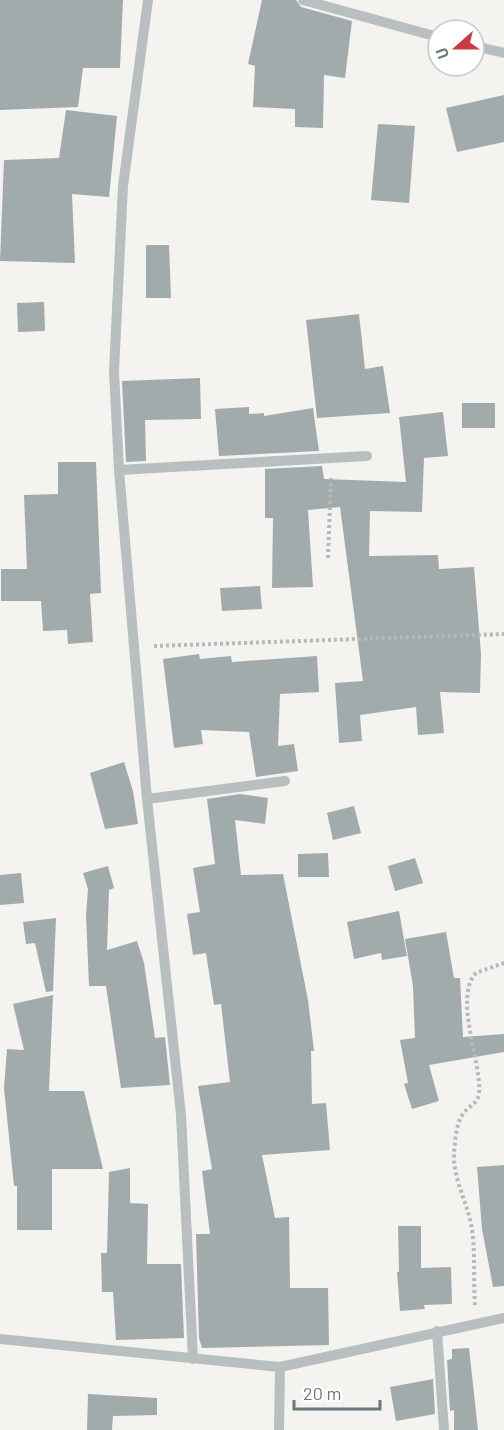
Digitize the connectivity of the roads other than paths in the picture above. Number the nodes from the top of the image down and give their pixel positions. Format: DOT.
graph roads {
  1 [pos="148,0"];
  2 [pos="303,0"];
  3 [pos="426,33"];
  4 [pos="486,49"];
  5 [pos="504,53"];
  6 [pos="367,456"];
  7 [pos="119,470"];
  8 [pos="285,781"];
  9 [pos="147,799"];
  10 [pos="504,1318"];
  11 [pos="437,1331"];
  12 [pos="0,1338"];
  13 [pos="193,1359"];
  14 [pos="280,1367"];
  15 [pos="279,1430"];
  16 [pos="444,1430"];
  1 -- 7 [label="street"];
  2 -- 3 [label="street"];
  4 -- 5 [label="street"];
  6 -- 7 [label="street"];
  7 -- 9 [label="street"];
  8 -- 9 [label="street"];
  9 -- 13 [label="street"];
  10 -- 11 [label="street"];
  11 -- 14 [label="street"];
  11 -- 16 [label="street"];
  12 -- 13 [label="street"];
  13 -- 14 [label="street"];
  14 -- 15 [label="street"];
}
